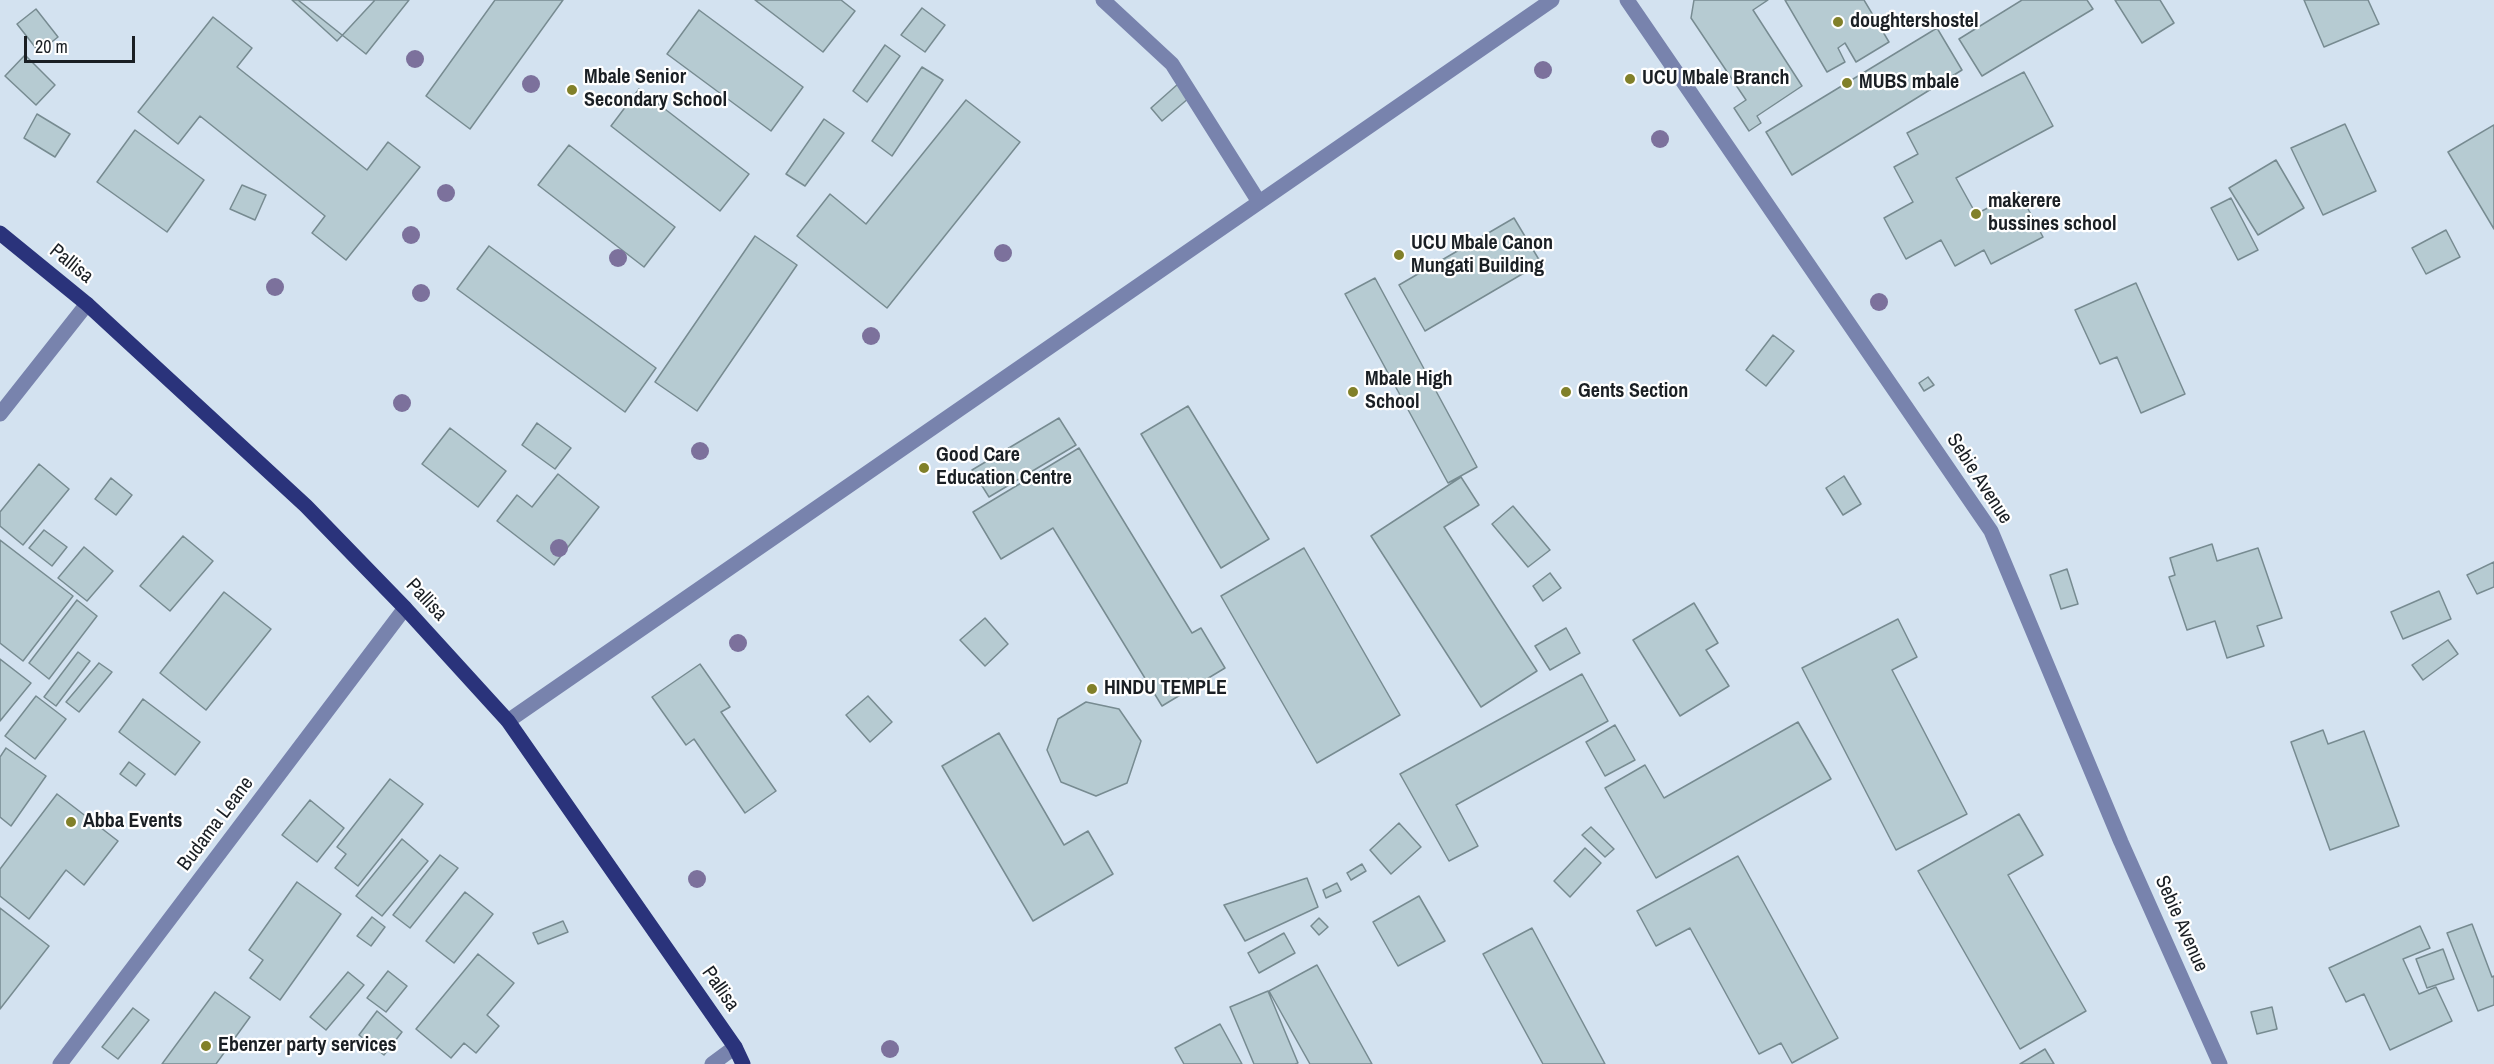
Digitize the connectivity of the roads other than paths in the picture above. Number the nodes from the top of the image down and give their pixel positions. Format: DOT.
graph roads {
  1 [pos="1103,0"];
  2 [pos="1552,0"];
  3 [pos="1627,0"];
  4 [pos="1259,202"];
  5 [pos="0,232"];
  6 [pos="87,304"];
  7 [pos="0,414"];
  8 [pos="405,608"];
  9 [pos="508,721"];
  10 [pos="735,1047"];
  11 [pos="60,1064"];
  12 [pos="712,1064"];
  13 [pos="743,1064"];
  14 [pos="2220,1064"];
  1 -- 4 [label="street"];
  2 -- 4 [label="street"];
  3 -- 14 [label="street, Sebie Avenue"];
  4 -- 9 [label="street"];
  5 -- 6 [label="main road, Pallisa"];
  6 -- 7 [label="street"];
  6 -- 8 [label="main road, Pallisa"];
  8 -- 9 [label="main road, Pallisa"];
  8 -- 11 [label="street, Budama Leane"];
  9 -- 10 [label="main road, Pallisa"];
  10 -- 12 [label="street"];
  10 -- 13 [label="main road, Pallisa"];
}
